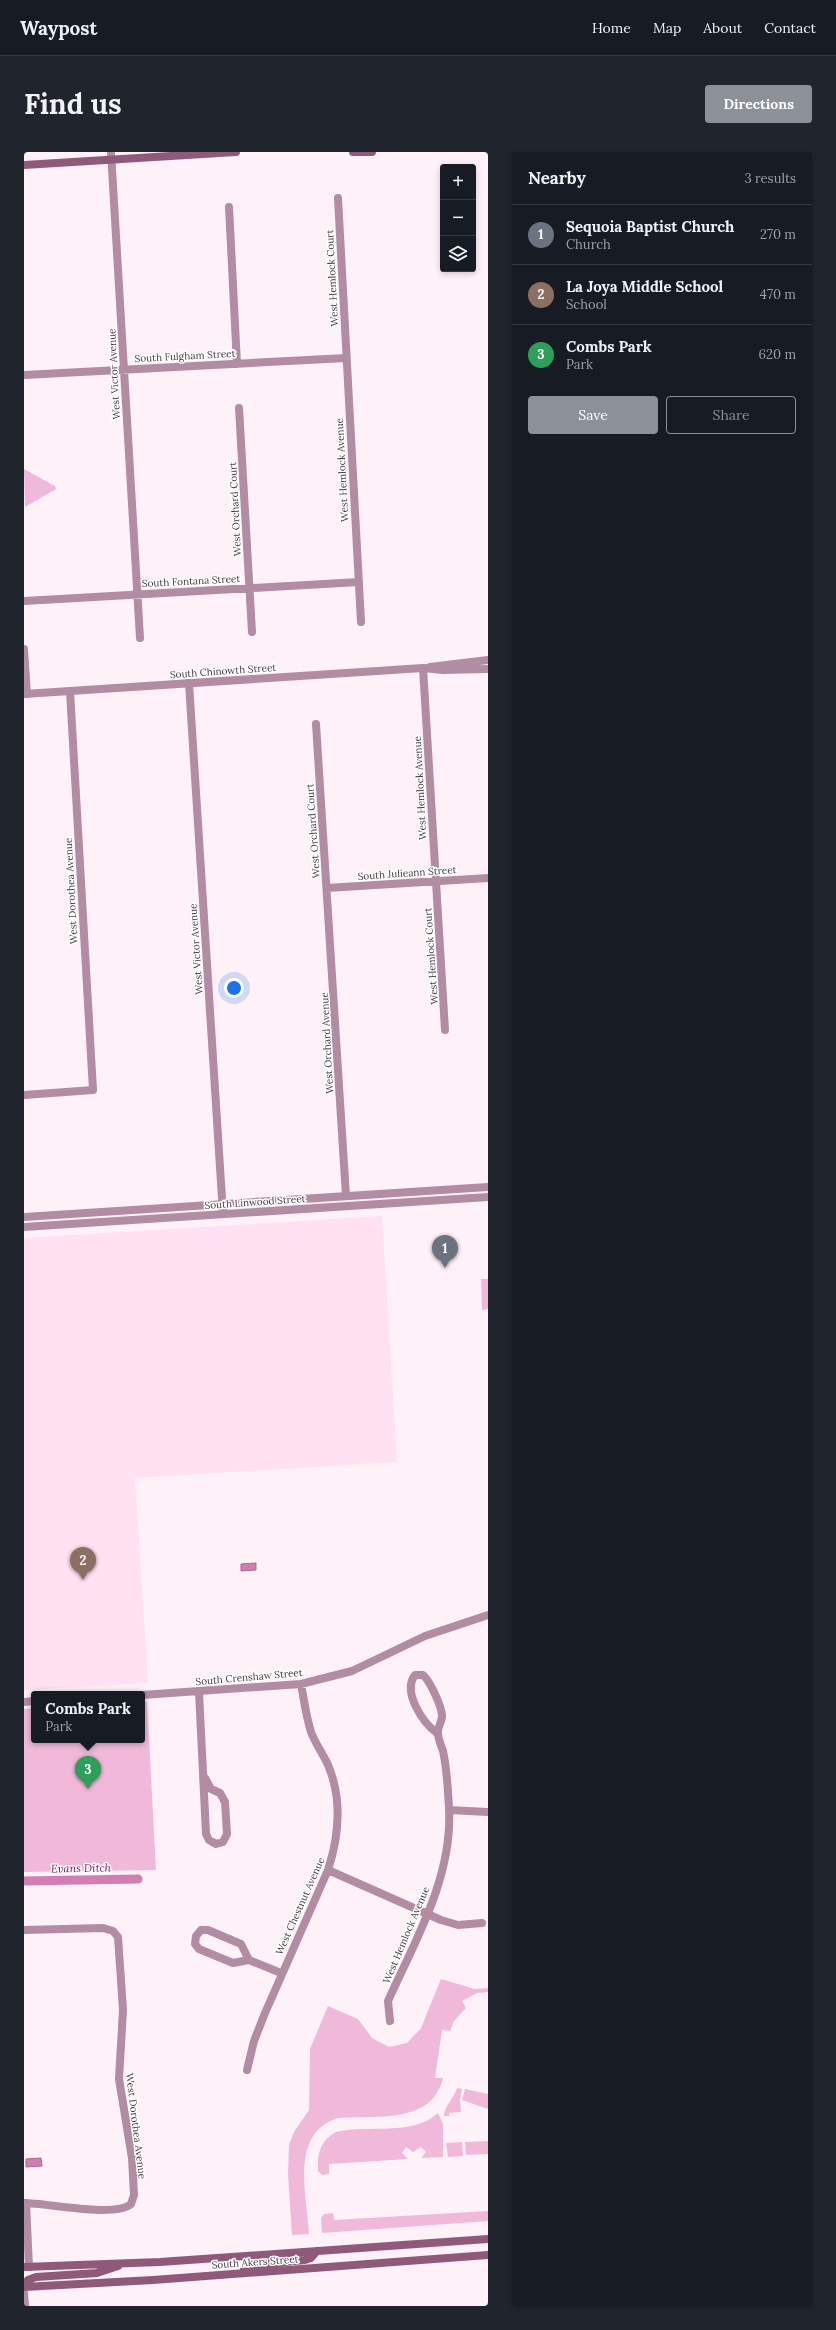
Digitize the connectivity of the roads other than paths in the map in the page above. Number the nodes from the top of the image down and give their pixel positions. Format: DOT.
graph roads {
  1 [pos="236,152"];
  2 [pos="353,152"];
  3 [pos="372,152"];
  4 [pos="111,156"];
  5 [pos="24,165"];
  6 [pos="338,198"];
  7 [pos="229,207"];
  8 [pos="346,358"];
  9 [pos="237,364"];
  10 [pos="124,369"];
  11 [pos="24,375"];
  12 [pos="239,408"];
  13 [pos="359,582"];
  14 [pos="249,588"];
  15 [pos="137,595"];
  16 [pos="24,601"];
  17 [pos="361,622"];
  18 [pos="252,632"];
  19 [pos="140,638"];
  20 [pos="24,649"];
  21 [pos="488,660"];
  22 [pos="423,668"];
  23 [pos="488,669"];
  24 [pos="189,683"];
  25 [pos="70,691"];
  26 [pos="25,694"];
  27 [pos="316,724"];
  28 [pos="488,878"];
  29 [pos="436,882"];
  30 [pos="327,888"];
  31 [pos="445,1030"];
  32 [pos="24,1095"];
  33 [pos="488,1187"];
  34 [pos="346,1196"];
  35 [pos="488,1197"];
  36 [pos="221,1204"];
  37 [pos="282,1210"];
  38 [pos="106,1212"];
  39 [pos="223,1214"];
  40 [pos="24,1217"];
  41 [pos="24,1221"];
  42 [pos="24,1227"];
  43 [pos="488,1614"];
  44 [pos="302,1684"];
  45 [pos="199,1692"];
  46 [pos="145,1695"];
  47 [pos="437,1733"];
  48 [pos="205,1778"];
  49 [pos="450,1810"];
  50 [pos="488,1812"];
  51 [pos="328,1870"];
  52 [pos="427,1914"];
  53 [pos="482,1923"];
  54 [pos="24,1930"];
  55 [pos="249,1960"];
  56 [pos="281,1974"];
  57 [pos="390,2020"];
  58 [pos="246,2070"];
  59 [pos="25,2203"];
  60 [pos="26,2239"];
  61 [pos="488,2239"];
  62 [pos="317,2251"];
  63 [pos="488,2256"];
  64 [pos="130,2263"];
  65 [pos="26,2269"];
  66 [pos="230,2274"];
  67 [pos="24,2286"];
  68 [pos="24,2293"];
  69 [pos="25,2306"];
  1 -- 4 [label="main road"];
  2 -- 3 [label="main road"];
  4 -- 5 [label="main road"];
  4 -- 10 [label="street, West Victor Avenue"];
  6 -- 8 [label="street, West Hemlock Court"];
  7 -- 9 [label="street"];
  8 -- 9 [label="street, South Fulgham Street"];
  8 -- 13 [label="street, West Hemlock Avenue"];
  9 -- 10 [label="street, South Fulgham Street"];
  10 -- 11 [label="street, South Fulgham Street"];
  10 -- 15 [label="street, West Victor Avenue"];
  12 -- 14 [label="street, West Orchard Court"];
  13 -- 14 [label="street, South Fontana Street"];
  13 -- 17 [label="street"];
  14 -- 15 [label="street, South Fontana Street"];
  14 -- 18 [label="street, West Orchard Court"];
  15 -- 16 [label="street, South Fontana Street"];
  15 -- 19 [label="street, West Victor Avenue"];
  20 -- 26 [label="street"];
  21 -- 22 [label="street, South Chinowth Street"];
  22 -- 23 [label="street, South Chinowth Street"];
  22 -- 24 [label="street, South Chinowth Street"];
  22 -- 29 [label="street, West Hemlock Avenue"];
  24 -- 25 [label="street, South Chinowth Street"];
  24 -- 36 [label="street, West Victor Avenue"];
  25 -- 26 [label="street, South Chinowth Street"];
  25 -- 32 [label="street, West Dorothea Avenue"];
  27 -- 30 [label="street, West Orchard Court"];
  28 -- 29 [label="street, South Julieann Street"];
  29 -- 30 [label="street, South Julieann Street"];
  29 -- 31 [label="street, West Hemlock Court"];
  30 -- 34 [label="street, West Orchard Avenue"];
  33 -- 34 [label="street, South Linwood Street"];
  34 -- 36 [label="street, South Linwood Street"];
  34 -- 37 [label="street"];
  35 -- 37 [label="street, South Linwood Street"];
  36 -- 38 [label="street, South Linwood Street"];
  36 -- 39 [label="street, West Victor Avenue"];
  37 -- 39 [label="street, South Linwood Street"];
  38 -- 40 [label="street, South Linwood Street"];
  38 -- 41 [label="street"];
  39 -- 42 [label="street, South Linwood Street"];
  43 -- 44 [label="street, South Crenshaw Street"];
  44 -- 45 [label="street, South Crenshaw Street"];
  44 -- 51 [label="street, West Chestnut Avenue"];
  45 -- 46 [label="street, South Crenshaw Street"];
  45 -- 48 [label="street"];
  47 -- 47 [label="street"];
  47 -- 49 [label="street"];
  48 -- 48 [label="street"];
  49 -- 50 [label="street"];
  49 -- 52 [label="street, West Hemlock Avenue"];
  51 -- 52 [label="street"];
  51 -- 56 [label="street, West Chestnut Avenue"];
  52 -- 53 [label="street"];
  52 -- 57 [label="street, West Hemlock Avenue"];
  54 -- 59 [label="street, West Dorothea Avenue"];
  55 -- 55 [label="street"];
  55 -- 56 [label="street"];
  56 -- 58 [label="street, West Chestnut Avenue"];
  59 -- 60 [label="street"];
  60 -- 65 [label="street"];
  61 -- 62 [label="main road, South Akers Street"];
  62 -- 64 [label="main road, South Akers Street"];
  62 -- 66 [label="main road"];
  63 -- 66 [label="main road, South Akers Street"];
  64 -- 65 [label="main road, South Akers Street"];
  64 -- 67 [label="main road"];
  66 -- 67 [label="main road, South Akers Street"];
  68 -- 69 [label="street"];
}
